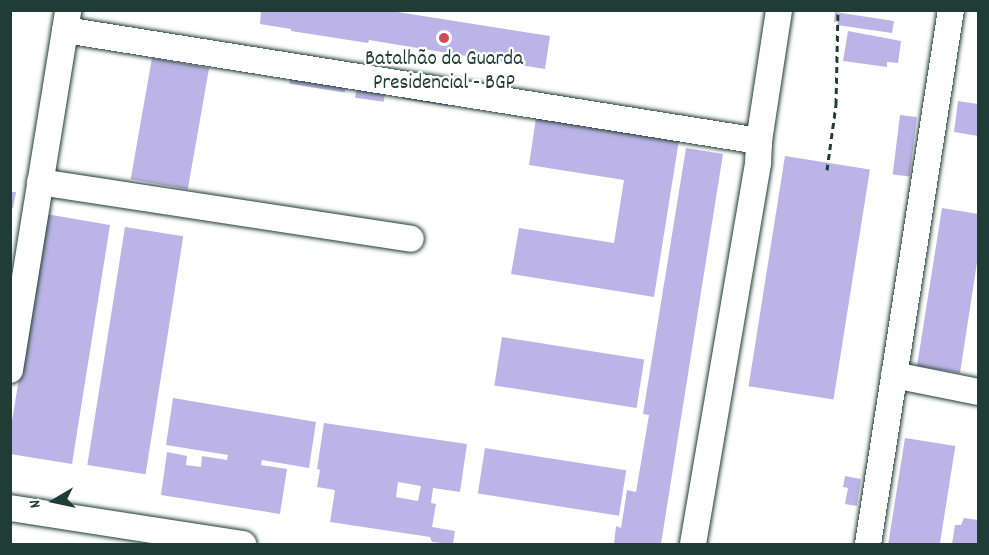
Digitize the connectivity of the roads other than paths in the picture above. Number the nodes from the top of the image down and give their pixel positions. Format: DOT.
graph roads {
  1 [pos="779,10"];
  2 [pos="951,10"];
  3 [pos="66,20"];
  4 [pos="759,141"];
  5 [pos="40,182"];
  6 [pos="411,239"];
  7 [pos="10,370"];
  8 [pos="894,375"];
  9 [pos="978,392"];
  10 [pos="10,508"];
  11 [pos="243,544"];
  12 [pos="693,544"];
  13 [pos="868,544"];
  1 -- 4 [label="street"];
  2 -- 8 [label="street"];
  3 -- 4 [label="street"];
  3 -- 5 [label="street"];
  4 -- 12 [label="street"];
  5 -- 6 [label="street"];
  5 -- 7 [label="street"];
  8 -- 9 [label="street"];
  8 -- 13 [label="street"];
  10 -- 11 [label="street"];
}
